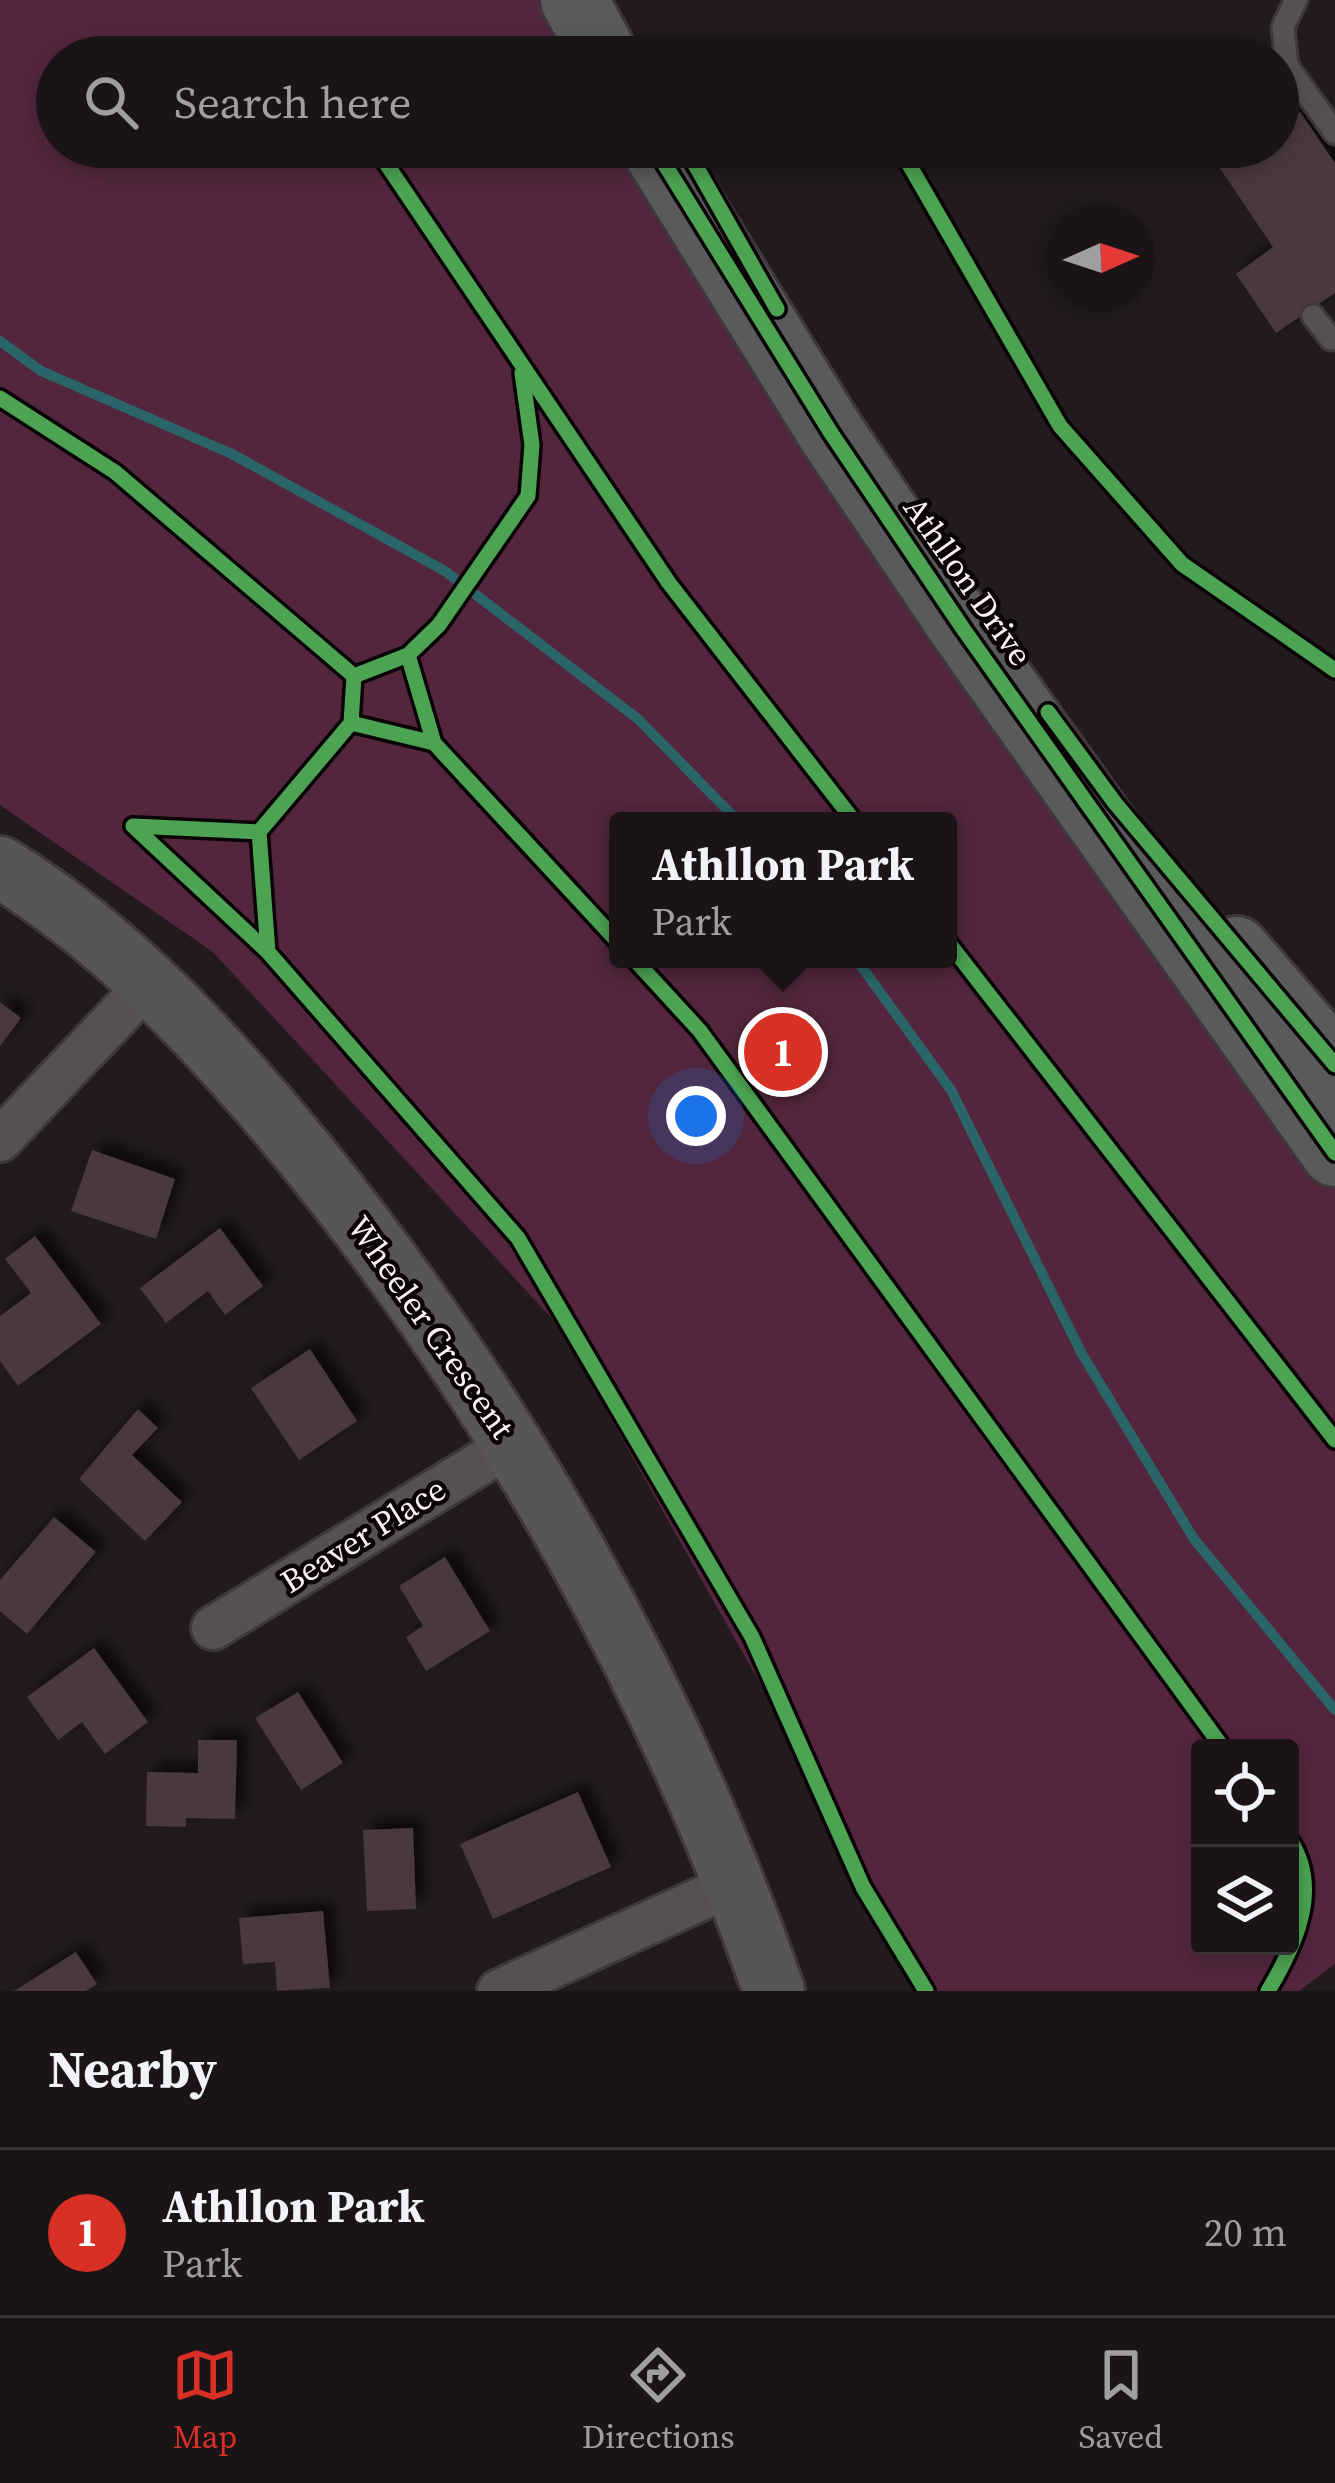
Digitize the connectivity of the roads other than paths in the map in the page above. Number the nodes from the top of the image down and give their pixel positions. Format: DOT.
graph roads {
  1 [pos="574,0"];
  2 [pos="610,0"];
  3 [pos="1296,0"];
  4 [pos="594,36"];
  5 [pos="628,36"];
  6 [pos="1284,36"];
  7 [pos="1299,84"];
  8 [pos="1335,133"];
  9 [pos="667,168"];
  10 [pos="697,168"];
  11 [pos="1313,316"];
  12 [pos="1334,340"];
  13 [pos="0,867"];
  14 [pos="148,983"];
  15 [pos="1335,1065"];
  16 [pos="0,1140"];
  17 [pos="1335,1153"];
  18 [pos="513,1443"];
  19 [pos="213,1628"];
  20 [pos="736,1882"];
  21 [pos="499,1991"];
  22 [pos="774,1991"];
  23 [pos="802,1991"];
  1 -- 4 [label="main road"];
  2 -- 5 [label="main road"];
  3 -- 6 [label="lane"];
  7 -- 8 [label="lane"];
  9 -- 17 [label="main road, Athllon Drive"];
  10 -- 15 [label="main road, Athllon Drive"];
  11 -- 12 [label="lane"];
  13 -- 14 [label="street, Wheeler Crescent"];
  14 -- 16 [label="street"];
  14 -- 18 [label="street, Wheeler Crescent"];
  18 -- 19 [label="street, Beaver Place"];
  18 -- 20 [label="street, Wheeler Crescent"];
  20 -- 21 [label="street"];
  20 -- 22 [label="street, Wheeler Crescent"];
  20 -- 23 [label="street, Wheeler Crescent"];
}
